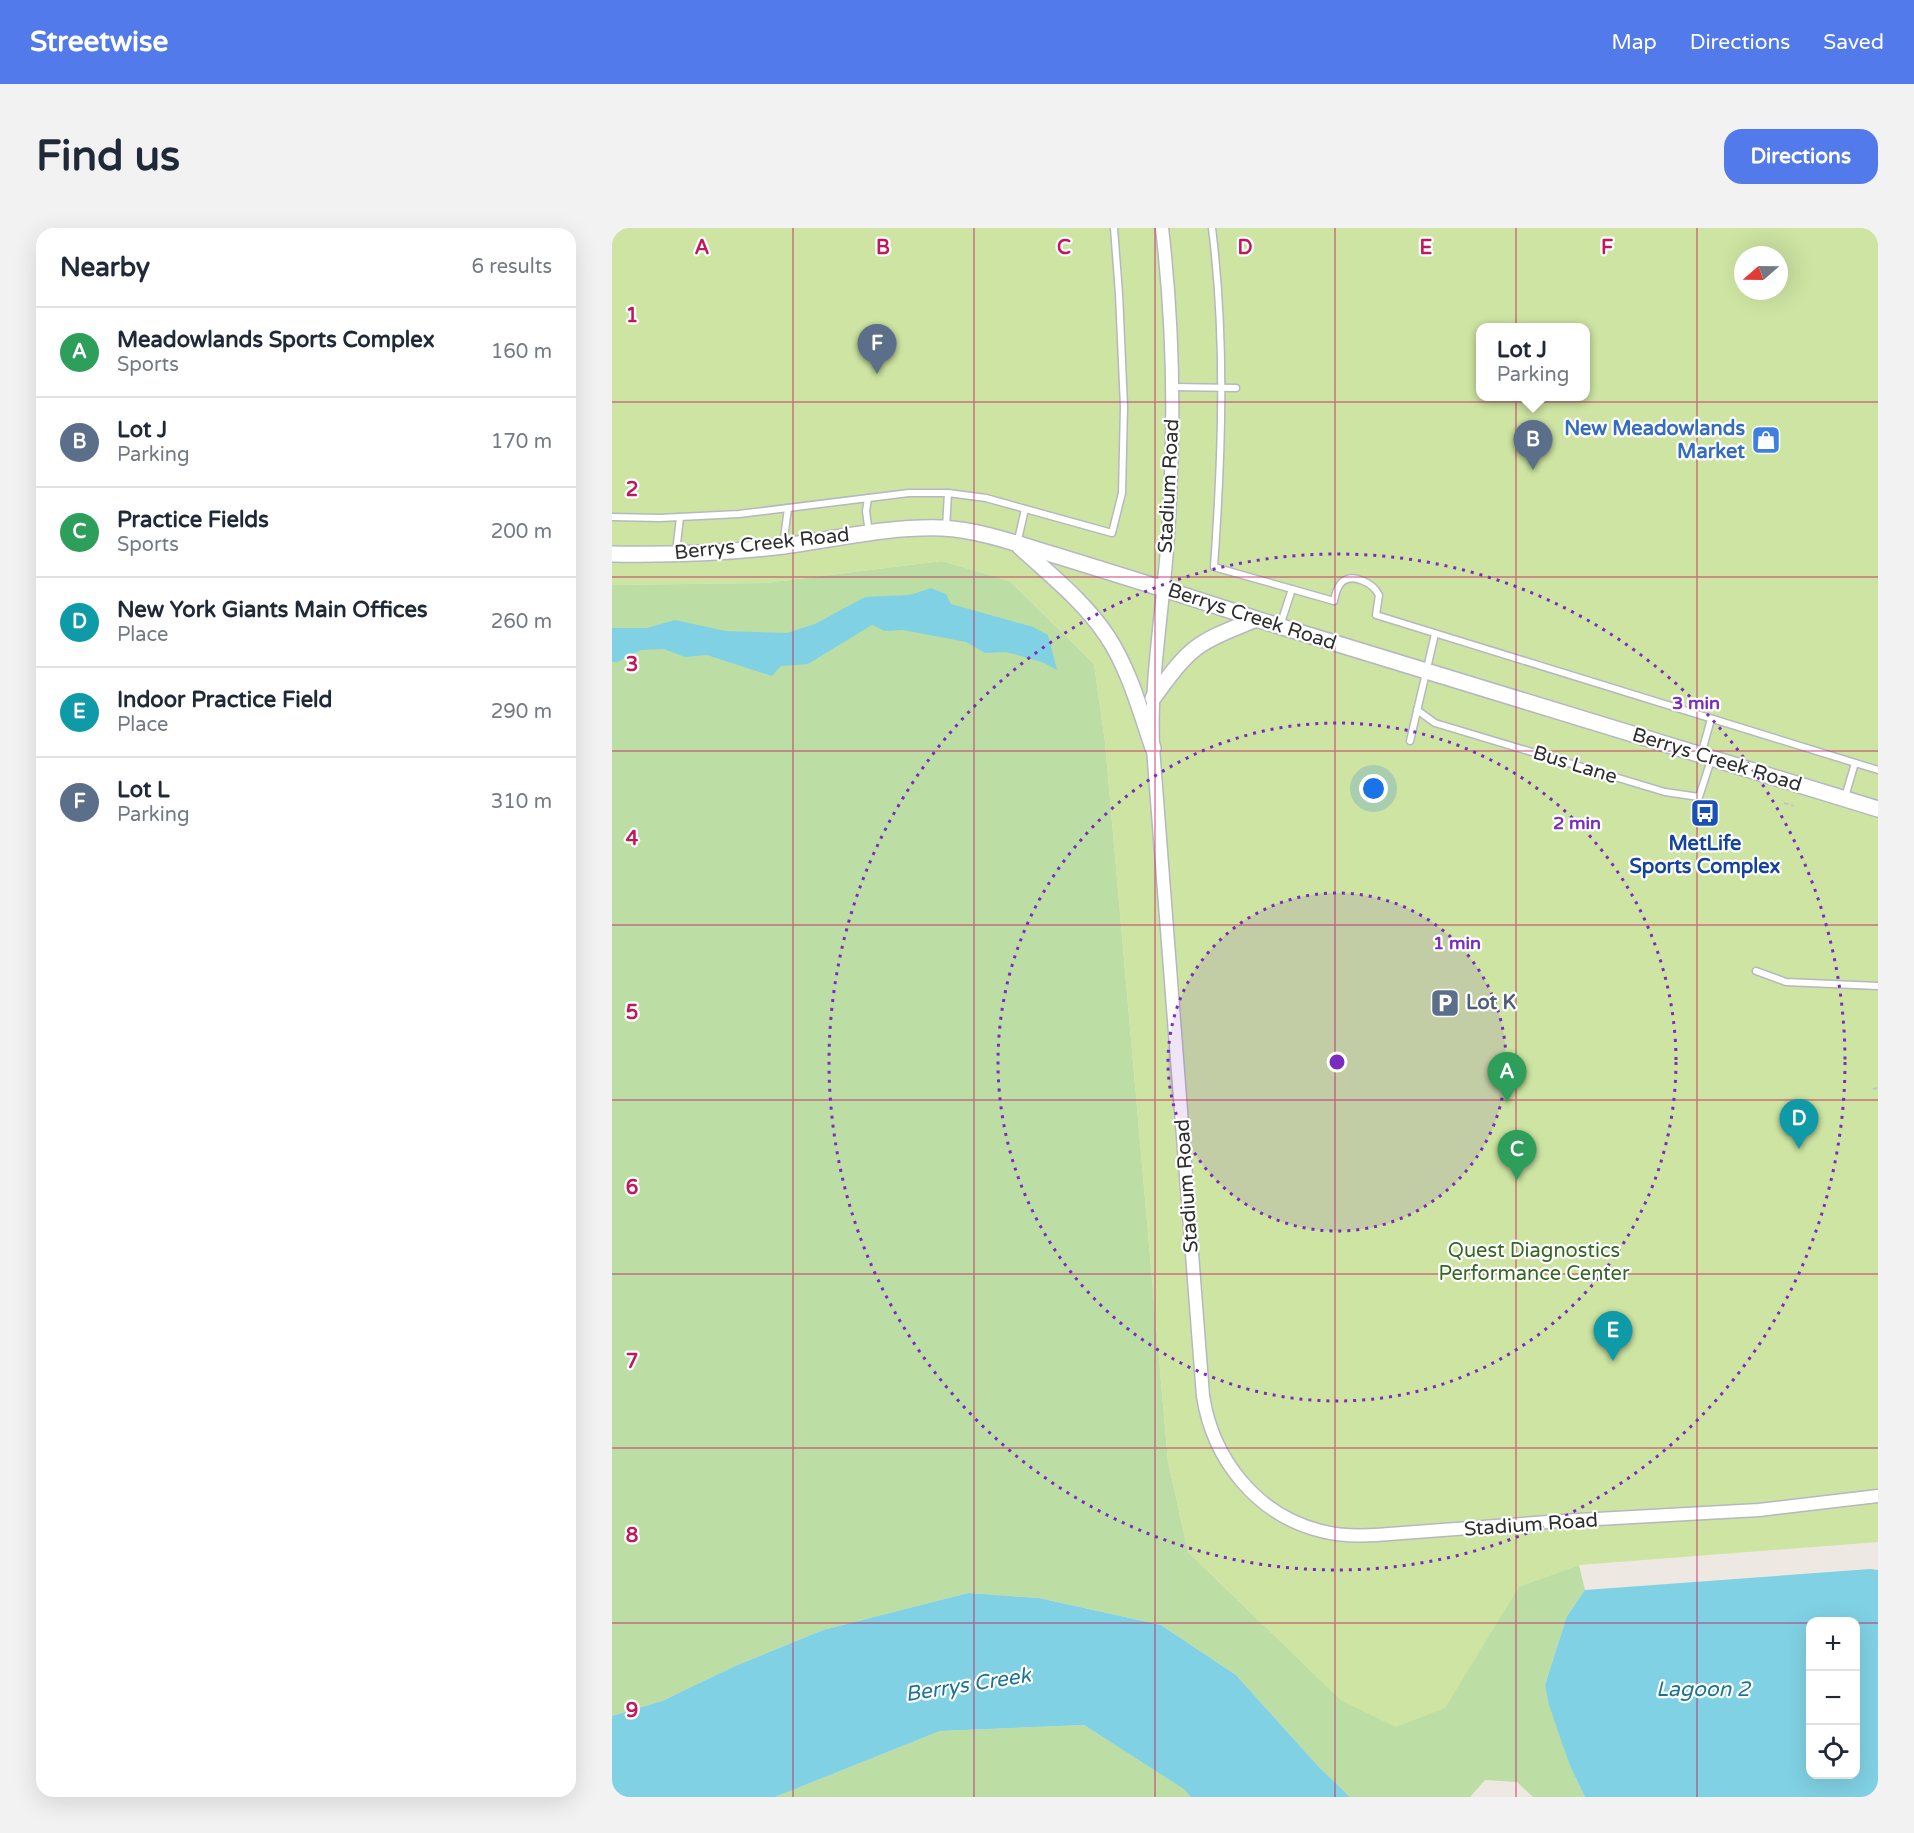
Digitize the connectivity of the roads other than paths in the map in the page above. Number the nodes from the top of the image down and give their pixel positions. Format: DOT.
graph roads {
  1 [pos="1114,228"];
  2 [pos="1162,228"];
  3 [pos="1212,228"];
  4 [pos="1173,387"];
  5 [pos="1221,388"];
  6 [pos="1236,388"];
  7 [pos="948,493"];
  8 [pos="868,498"];
  9 [pos="788,508"];
  10 [pos="1025,509"];
  11 [pos="612,517"];
  12 [pos="680,517"];
  13 [pos="946,528"];
  14 [pos="869,534"];
  15 [pos="1017,544"];
  16 [pos="783,546"];
  17 [pos="612,554"];
  18 [pos="676,554"];
  19 [pos="1163,588"];
  20 [pos="1292,589"];
  21 [pos="1256,619"];
  22 [pos="1280,626"];
  23 [pos="1435,634"];
  24 [pos="1426,671"];
  25 [pos="1153,698"];
  26 [pos="1417,710"];
  27 [pos="1711,719"];
  28 [pos="1410,741"];
  29 [pos="1153,748"];
  30 [pos="1706,757"];
  31 [pos="1855,763"];
  32 [pos="1878,770"];
  33 [pos="1845,800"];
  34 [pos="1878,809"];
  35 [pos="1756,972"];
  36 [pos="1878,986"];
  37 [pos="1878,1496"];
  1 -- 10 [label="lane"];
  2 -- 4 [label="street, Stadium Road"];
  3 -- 5 [label="lane"];
  4 -- 5 [label="lane"];
  4 -- 19 [label="street, Stadium Road"];
  5 -- 6 [label="lane"];
  5 -- 20 [label="lane"];
  7 -- 8 [label="lane"];
  7 -- 10 [label="lane"];
  7 -- 13 [label="lane"];
  8 -- 9 [label="lane"];
  8 -- 14 [label="lane"];
  9 -- 12 [label="lane"];
  9 -- 16 [label="lane"];
  10 -- 15 [label="lane"];
  11 -- 12 [label="lane"];
  12 -- 18 [label="lane"];
  13 -- 14 [label="street, Berrys Creek Road"];
  13 -- 15 [label="street, Berrys Creek Road"];
  14 -- 16 [label="street, Berrys Creek Road"];
  15 -- 19 [label="street, Berrys Creek Road"];
  15 -- 29 [label="street"];
  16 -- 18 [label="street, Berrys Creek Road"];
  17 -- 18 [label="street, Berrys Creek Road"];
  19 -- 21 [label="street, Berrys Creek Road"];
  19 -- 25 [label="street, Stadium Road"];
  20 -- 22 [label="lane"];
  20 -- 23 [label="lane"];
  21 -- 22 [label="street, Berrys Creek Road"];
  21 -- 25 [label="street"];
  22 -- 24 [label="street, Berrys Creek Road"];
  23 -- 24 [label="lane"];
  23 -- 27 [label="lane"];
  24 -- 26 [label="lane"];
  24 -- 30 [label="street, Berrys Creek Road"];
  25 -- 29 [label="street, Stadium Road"];
  26 -- 28 [label="lane"];
  26 -- 30 [label="lane, Bus Lane"];
  27 -- 30 [label="lane"];
  27 -- 31 [label="lane"];
  29 -- 37 [label="street, Stadium Road"];
  30 -- 33 [label="street, Berrys Creek Road"];
  31 -- 32 [label="lane"];
  31 -- 33 [label="lane"];
  33 -- 34 [label="street, Berrys Creek Road"];
  35 -- 36 [label="lane"];
}
